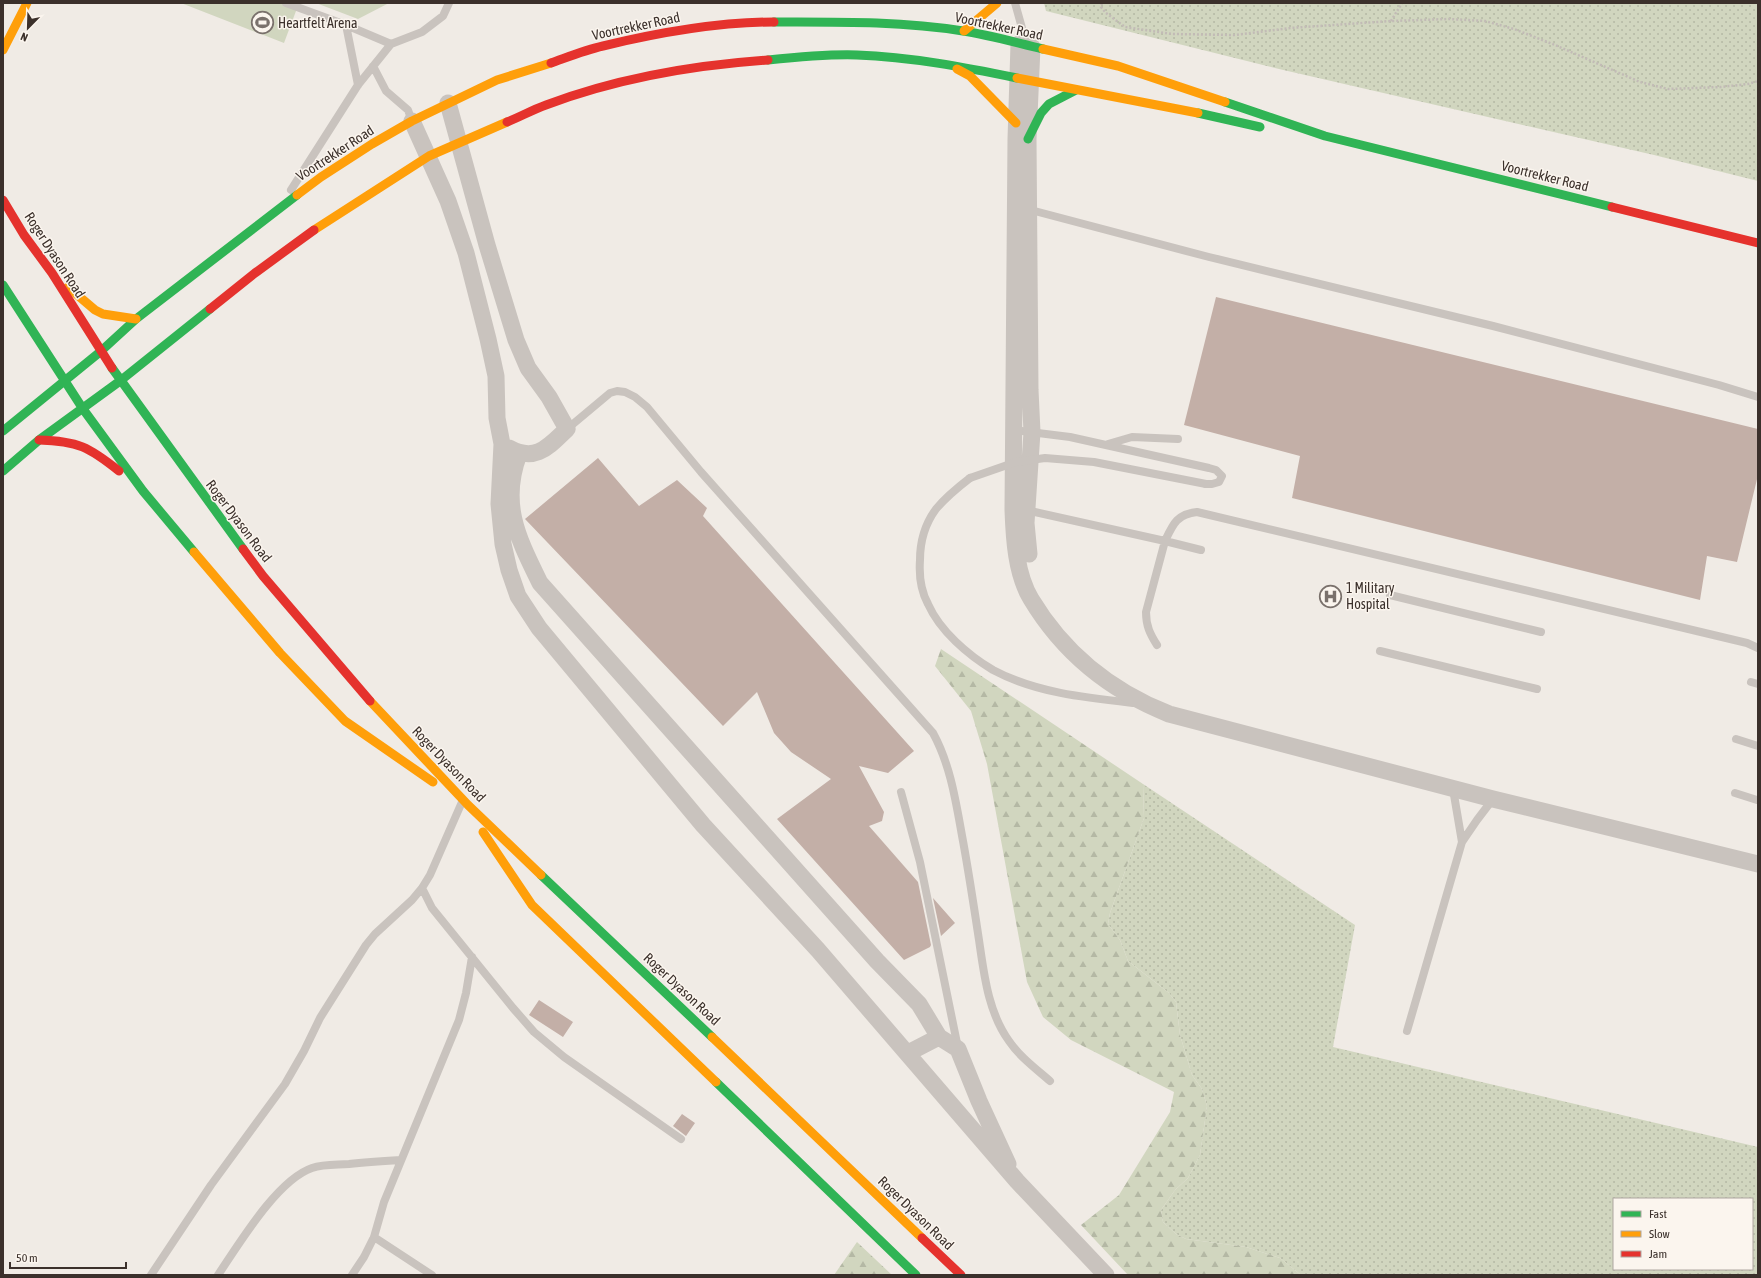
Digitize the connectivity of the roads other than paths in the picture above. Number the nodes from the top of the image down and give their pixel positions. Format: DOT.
graph roads {
  1 [pos="27,3"];
  2 [pos="286,3"];
  3 [pos="449,3"];
  4 [pos="996,3"];
  5 [pos="1016,3"];
  6 [pos="346,25"];
  7 [pos="964,31"];
  8 [pos="1025,42"];
  9 [pos="391,44"];
  10 [pos="3,50"];
  11 [pos="949,65"];
  12 [pos="373,66"];
  13 [pos="1025,79"];
  14 [pos="358,85"];
  15 [pos="1076,90"];
  16 [pos="448,104"];
  17 [pos="412,122"];
  18 [pos="1016,123"];
  19 [pos="1325,136"];
  20 [pos="1028,139"];
  21 [pos="458,143"];
  22 [pos="429,156"];
  23 [pos="3,200"];
  24 [pos="1023,208"];
  25 [pos="278,209"];
  26 [pos="1758,243"];
  27 [pos="52,273"];
  28 [pos="3,285"];
  29 [pos="136,319"];
  30 [pos="100,352"];
  31 [pos="65,381"];
  32 [pos="120,382"];
  33 [pos="1758,397"];
  34 [pos="83,409"];
  35 [pos="567,429"];
  36 [pos="1014,430"];
  37 [pos="3,431"];
  38 [pos="1032,432"];
  39 [pos="1178,439"];
  40 [pos="39,440"];
  41 [pos="502,444"];
  42 [pos="1107,445"];
  43 [pos="519,454"];
  44 [pos="3,471"];
  45 [pos="143,491"];
  46 [pos="1020,510"];
  47 [pos="1165,541"];
  48 [pos="1201,550"];
  49 [pos="540,583"];
  50 [pos="1390,595"];
  51 [pos="518,596"];
  52 [pos="1541,632"];
  53 [pos="1157,645"];
  54 [pos="1758,648"];
  55 [pos="1380,651"];
  56 [pos="1536,689"];
  57 [pos="1143,704"];
  58 [pos="1736,739"];
  59 [pos="1758,746"];
  60 [pos="1453,789"];
  61 [pos="901,792"];
  62 [pos="1735,793"];
  63 [pos="1758,798"];
  64 [pos="1493,799"];
  65 [pos="462,801"];
  66 [pos="1462,842"];
  67 [pos="1758,864"];
  68 [pos="422,888"];
  69 [pos="472,957"];
  70 [pos="1407,1031"];
  71 [pos="939,1037"];
  72 [pos="958,1049"];
  73 [pos="908,1053"];
  74 [pos="1050,1081"];
  75 [pos="681,1139"];
  76 [pos="401,1160"];
  77 [pos="1017,1182"];
  78 [pos="374,1237"];
  79 [pos="151,1275"];
  80 [pos="218,1275"];
  81 [pos="352,1275"];
  82 [pos="432,1275"];
  83 [pos="916,1275"];
  84 [pos="961,1275"];
  85 [pos="1106,1275"];
  1 -- 10 [label="main road"];
  2 -- 6 [label="lane"];
  3 -- 9 [label="lane"];
  4 -- 7 [label="main road"];
  5 -- 8 [label="lane"];
  6 -- 9 [label="lane"];
  6 -- 14 [label="lane"];
  7 -- 8 [label="main road, Voortrekker Road"];
  7 -- 16 [label="main road, Voortrekker Road"];
  8 -- 13 [label="street"];
  8 -- 19 [label="main road, Voortrekker Road"];
  9 -- 12 [label="lane"];
  11 -- 13 [label="main road, Voortrekker Road"];
  11 -- 18 [label="main road"];
  11 -- 21 [label="main road, Voortrekker Road"];
  12 -- 14 [label="lane"];
  12 -- 17 [label="lane"];
  13 -- 15 [label="main road, Voortrekker Road"];
  13 -- 18 [label="street"];
  13 -- 20 [label="street"];
  14 -- 25 [label="lane"];
  15 -- 19 [label="main road, Voortrekker Road"];
  15 -- 20 [label="main road"];
  16 -- 17 [label="main road, Voortrekker Road"];
  16 -- 21 [label="street"];
  17 -- 22 [label="street"];
  17 -- 25 [label="main road, Voortrekker Road"];
  18 -- 24 [label="street"];
  19 -- 26 [label="main road, Voortrekker Road"];
  20 -- 24 [label="street"];
  21 -- 22 [label="main road, Voortrekker Road"];
  21 -- 35 [label="street"];
  22 -- 32 [label="main road, Voortrekker Road"];
  22 -- 41 [label="street"];
  23 -- 27 [label="main road, Roger Dyason Road"];
  24 -- 33 [label="lane"];
  24 -- 36 [label="street"];
  24 -- 38 [label="street"];
  25 -- 29 [label="main road, Voortrekker Road"];
  27 -- 29 [label="main road"];
  27 -- 30 [label="main road, Roger Dyason Road"];
  28 -- 31 [label="main road, Roger Dyason Road"];
  29 -- 30 [label="main road, Voortrekker Road"];
  30 -- 31 [label="main road, Voortrekker Road"];
  30 -- 32 [label="main road, Roger Dyason Road"];
  31 -- 34 [label="main road, Roger Dyason Road"];
  31 -- 37 [label="main road, Voortrekker Road"];
  32 -- 34 [label="main road, Voortrekker Road"];
  32 -- 84 [label="main road, Roger Dyason Road"];
  34 -- 40 [label="main road, Voortrekker Road"];
  34 -- 45 [label="main road, Roger Dyason Road"];
  35 -- 43 [label="street"];
  35 -- 74 [label="lane"];
  36 -- 38 [label="lane"];
  36 -- 46 [label="street"];
  38 -- 42 [label="lane"];
  38 -- 46 [label="street"];
  39 -- 42 [label="lane"];
  40 -- 44 [label="main road, Voortrekker Road"];
  40 -- 45 [label="main road"];
  41 -- 43 [label="street"];
  41 -- 51 [label="street"];
  42 -- 57 [label="lane, bridge"];
  43 -- 49 [label="street"];
  45 -- 65 [label="main road, Roger Dyason Road"];
  46 -- 47 [label="lane"];
  46 -- 57 [label="street"];
  47 -- 48 [label="lane"];
  47 -- 53 [label="lane"];
  47 -- 54 [label="lane"];
  49 -- 51 [label="street"];
  49 -- 71 [label="street"];
  50 -- 52 [label="lane"];
  51 -- 73 [label="street"];
  55 -- 56 [label="lane"];
  57 -- 60 [label="street"];
  58 -- 59 [label="lane"];
  60 -- 64 [label="street"];
  60 -- 66 [label="lane"];
  61 -- 72 [label="lane"];
  62 -- 63 [label="lane"];
  64 -- 66 [label="lane"];
  64 -- 67 [label="street"];
  65 -- 68 [label="lane"];
  65 -- 83 [label="main road, Roger Dyason Road"];
  66 -- 70 [label="lane"];
  68 -- 69 [label="lane"];
  68 -- 79 [label="lane"];
  69 -- 75 [label="lane"];
  69 -- 76 [label="lane"];
  71 -- 72 [label="street"];
  71 -- 73 [label="street"];
  72 -- 77 [label="street"];
  73 -- 77 [label="street"];
  76 -- 78 [label="lane"];
  76 -- 80 [label="lane"];
  77 -- 85 [label="street"];
  78 -- 81 [label="lane"];
  78 -- 82 [label="lane"];
}
